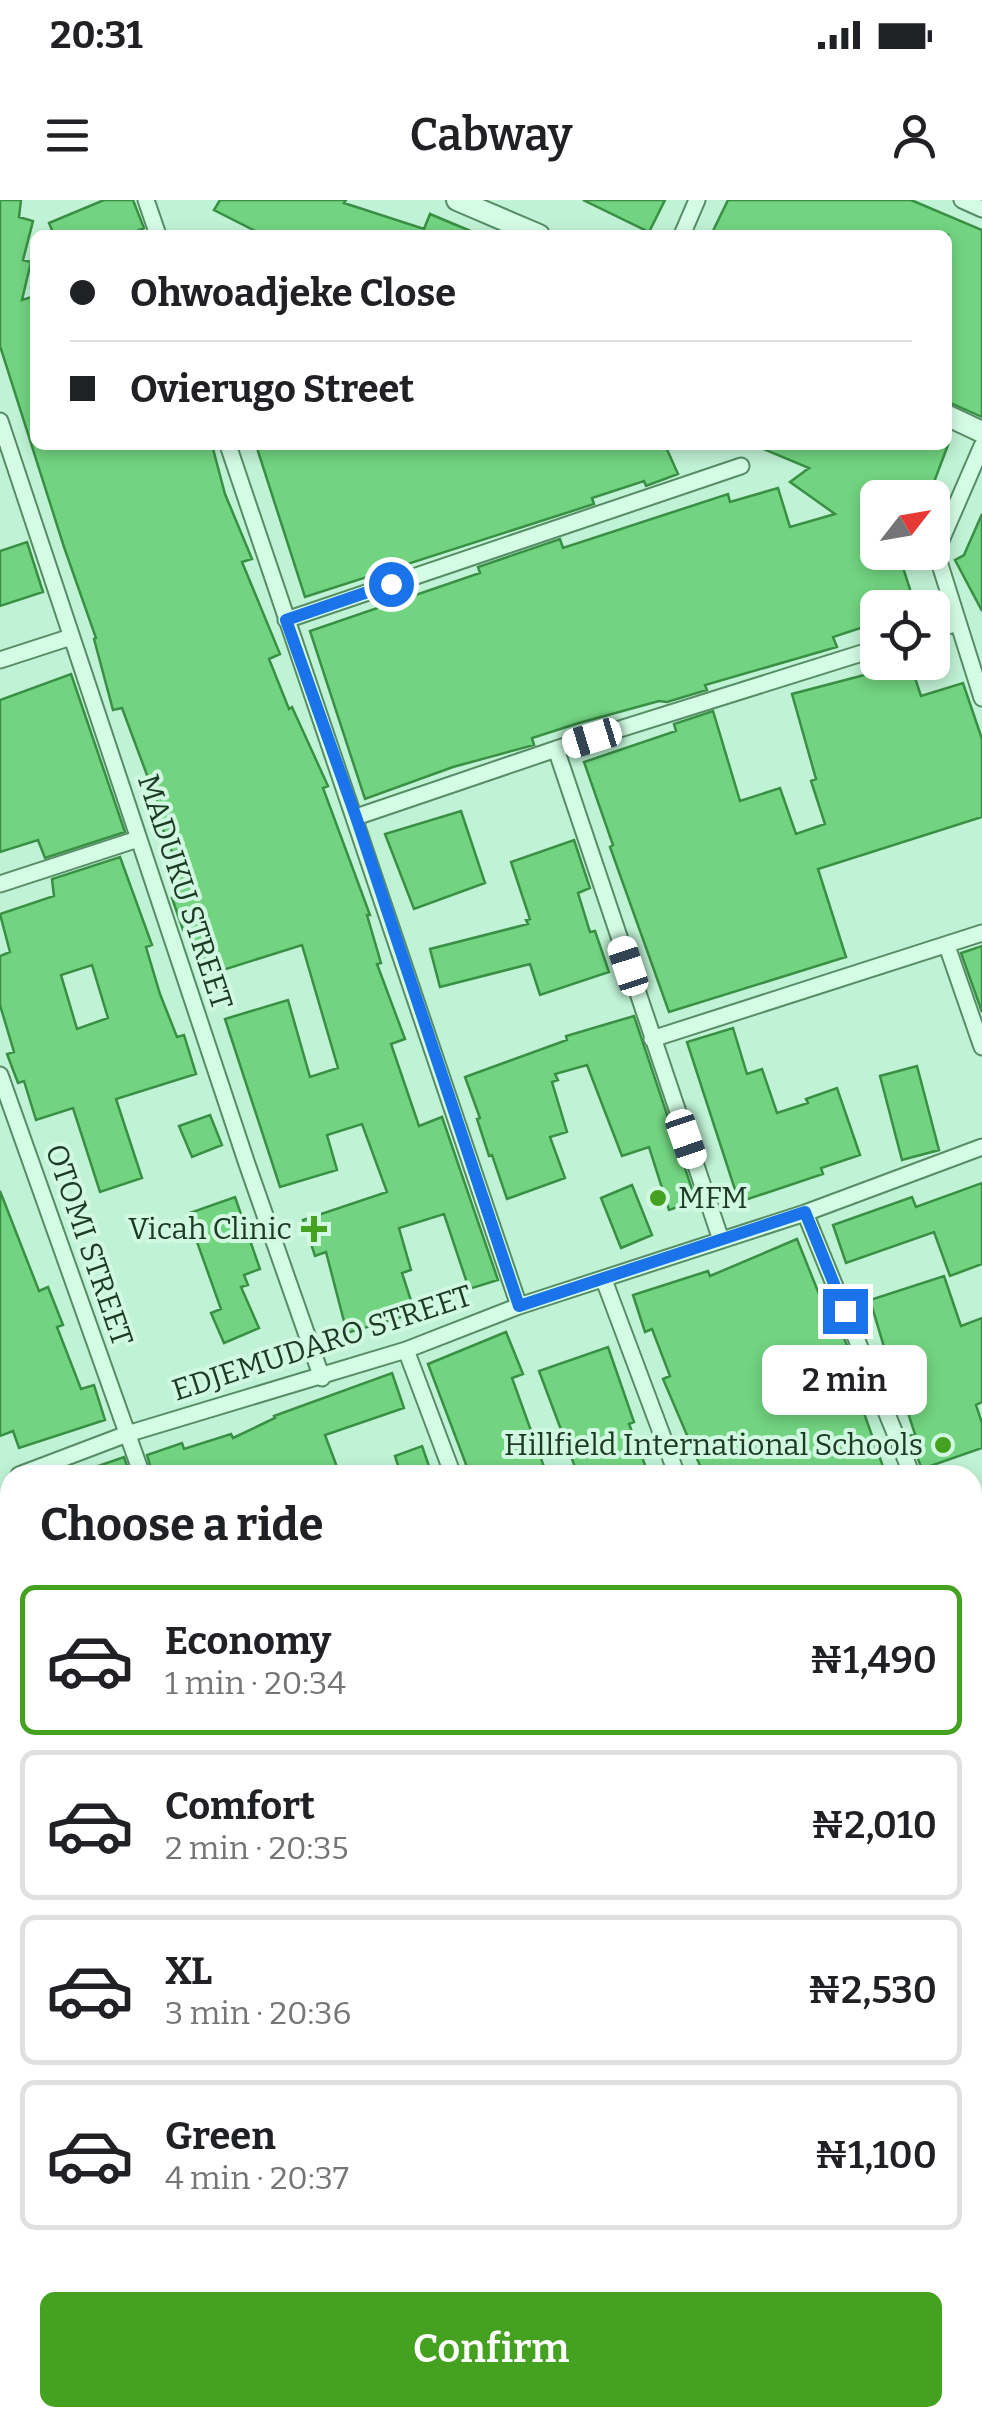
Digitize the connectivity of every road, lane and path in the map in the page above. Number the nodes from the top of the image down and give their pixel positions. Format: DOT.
graph roads {
  1 [pos="146,200"];
  2 [pos="457,200"];
  3 [pos="698,200"];
  4 [pos="962,200"];
  5 [pos="982,209"];
  6 [pos="156,230"];
  7 [pos="527,230"];
  8 [pos="684,230"];
  9 [pos="952,418"];
  10 [pos="0,422"];
  11 [pos="982,432"];
  12 [pos="982,446"];
  13 [pos="230,450"];
  14 [pos="741,466"];
  15 [pos="286,620"];
  16 [pos="957,624"];
  17 [pos="950,626"];
  18 [pos="71,637"];
  19 [pos="860,654"];
  20 [pos="0,660"];
  21 [pos="982,698"];
  22 [pos="556,749"];
  23 [pos="356,817"];
  24 [pos="138,839"];
  25 [pos="0,884"];
  26 [pos="982,933"];
  27 [pos="947,946"];
  28 [pos="652,1039"];
  29 [pos="982,1047"];
  30 [pos="0,1075"];
  31 [pos="982,1147"];
  32 [pos="805,1212"];
  33 [pos="721,1240"];
  34 [pos="604,1280"];
  35 [pos="519,1306"];
  36 [pos="406,1350"];
  37 [pos="322,1378"];
  38 [pos="127,1434"];
  39 [pos="45,1465"];
  40 [pos="138,1465"];
  41 [pos="449,1465"];
  42 [pos="674,1465"];
  43 [pos="908,1465"];
  1 -- 6 [label="street"];
  2 -- 7 [label="street"];
  3 -- 8 [label="street"];
  4 -- 5 [label="street"];
  9 -- 11 [label="street"];
  10 -- 18 [label="street, MADUKU STREET"];
  12 -- 16 [label="street"];
  13 -- 15 [label="street"];
  14 -- 15 [label="street"];
  15 -- 23 [label="street"];
  16 -- 17 [label="street"];
  16 -- 21 [label="street"];
  18 -- 20 [label="street"];
  18 -- 24 [label="street, MADUKU STREET"];
  19 -- 22 [label="street"];
  22 -- 23 [label="street"];
  22 -- 28 [label="street"];
  23 -- 35 [label="street"];
  24 -- 25 [label="street"];
  24 -- 37 [label="street, MADUKU STREET"];
  26 -- 27 [label="street"];
  27 -- 28 [label="street"];
  27 -- 29 [label="street"];
  28 -- 33 [label="street"];
  30 -- 38 [label="street, OTOMI STREET"];
  31 -- 32 [label="street, EDJEMUDARO STREET"];
  32 -- 33 [label="street, EDJEMUDARO STREET"];
  32 -- 43 [label="street"];
  33 -- 34 [label="street, EDJEMUDARO STREET"];
  34 -- 35 [label="street, EDJEMUDARO STREET"];
  34 -- 42 [label="street"];
  35 -- 36 [label="street, EDJEMUDARO STREET"];
  36 -- 37 [label="street, EDJEMUDARO STREET"];
  36 -- 41 [label="street"];
  37 -- 38 [label="street, EDJEMUDARO STREET"];
  38 -- 39 [label="street, EDJEMUDARO STREET"];
  38 -- 40 [label="street, OTOMI STREET"];
}
